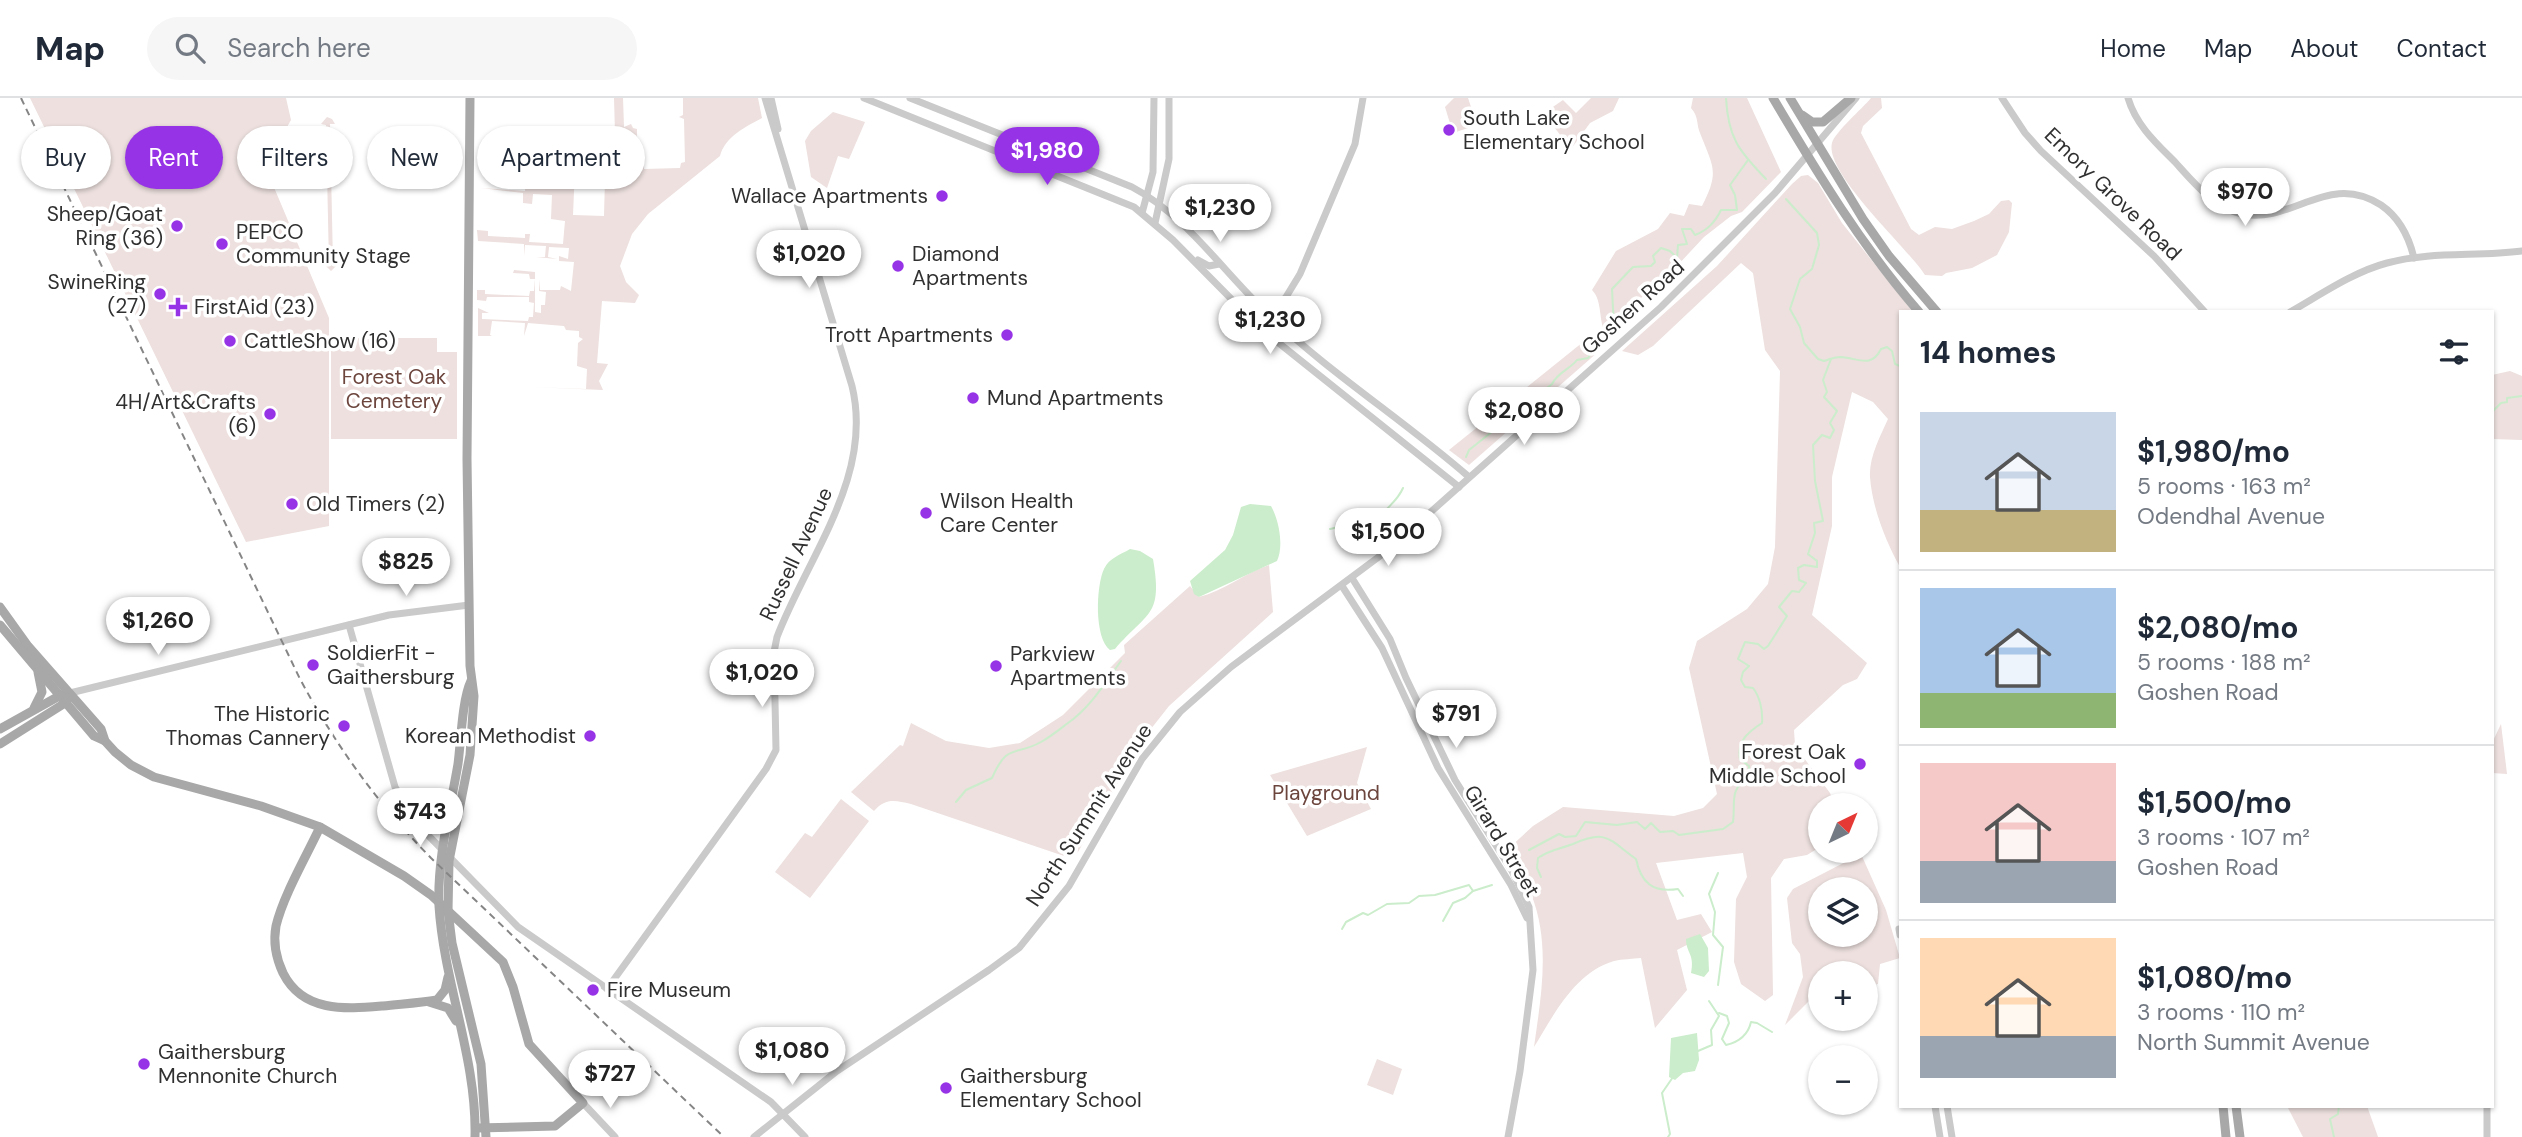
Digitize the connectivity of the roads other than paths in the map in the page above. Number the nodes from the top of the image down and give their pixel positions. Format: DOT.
graph roads {
  1 [pos="470,98"];
  2 [pos="765,98"];
  3 [pos="771,98"];
  4 [pos="864,98"];
  5 [pos="910,98"];
  6 [pos="1154,98"];
  7 [pos="1169,98"];
  8 [pos="1363,98"];
  9 [pos="1773,98"];
  10 [pos="1790,98"];
  11 [pos="1854,98"];
  12 [pos="2002,98"];
  13 [pos="2129,98"];
  14 [pos="1798,112"];
  15 [pos="1818,144"];
  16 [pos="1808,155"];
  17 [pos="788,174"];
  18 [pos="1148,196"];
  19 [pos="1160,205"];
  20 [pos="1142,213"];
  21 [pos="1155,223"];
  22 [pos="1173,240"];
  23 [pos="2522,251"];
  24 [pos="2414,258"];
  25 [pos="1219,264"];
  26 [pos="1917,310"];
  27 [pos="1935,310"];
  28 [pos="2203,310"];
  29 [pos="2294,310"];
  30 [pos="1270,316"];
  31 [pos="1260,328"];
  32 [pos="1469,477"];
  33 [pos="1459,487"];
  34 [pos="1352,578"];
  35 [pos="1342,586"];
  36 [pos="469,605"];
  37 [pos="0,607"];
  38 [pos="0,625"];
  39 [pos="349,625"];
  40 [pos="37,671"];
  41 [pos="70,693"];
  42 [pos="62,699"];
  43 [pos="31,711"];
  44 [pos="0,729"];
  45 [pos="105,741"];
  46 [pos="0,744"];
  47 [pos="320,827"];
  48 [pos="448,841"];
  49 [pos="1531,930"];
  50 [pos="450,972"];
  51 [pos="607,989"];
  52 [pos="425,1002"];
  53 [pos="461,1028"];
  54 [pos="583,1103"];
  55 [pos="1935,1108"];
  56 [pos="1947,1108"];
  57 [pos="2223,1108"];
  58 [pos="2236,1108"];
  59 [pos="2487,1108"];
  60 [pos="783,1114"];
  61 [pos="475,1133"];
  62 [pos="486,1133"];
  63 [pos="615,1137"];
  64 [pos="754,1137"];
  65 [pos="805,1137"];
  66 [pos="1507,1137"];
  67 [pos="1940,1137"];
  68 [pos="1952,1137"];
  69 [pos="2226,1137"];
  70 [pos="2240,1137"];
  71 [pos="2487,1137"];
  1 -- 36 [label="main road"];
  2 -- 17 [label="street, Russell Avenue"];
  3 -- 17 [label="street, Russell Avenue"];
  4 -- 20 [label="street"];
  5 -- 18 [label="street"];
  6 -- 18 [label="street"];
  7 -- 19 [label="street"];
  8 -- 30 [label="street"];
  9 -- 16 [label="main road"];
  10 -- 14 [label="main road"];
  11 -- 14 [label="main road"];
  11 -- 15 [label="street, Goshen Road"];
  12 -- 28 [label="street, Emory Grove Road"];
  13 -- 24 [label="street"];
  14 -- 15 [label="main road"];
  15 -- 16 [label="street, Goshen Road"];
  15 -- 27 [label="main road"];
  16 -- 26 [label="main road"];
  16 -- 32 [label="street, Goshen Road"];
  17 -- 51 [label="street, Russell Avenue"];
  18 -- 19 [label="street"];
  18 -- 20 [label="street"];
  19 -- 21 [label="street"];
  19 -- 25 [label="street"];
  20 -- 21 [label="street"];
  21 -- 22 [label="street"];
  22 -- 25 [label="street"];
  22 -- 31 [label="street"];
  23 -- 24 [label="street"];
  24 -- 29 [label="street"];
  25 -- 30 [label="street"];
  30 -- 31 [label="street"];
  30 -- 32 [label="street"];
  31 -- 33 [label="street"];
  32 -- 33 [label="street, Goshen Road"];
  33 -- 34 [label="street, Goshen Road"];
  34 -- 35 [label="street, North Summit Avenue"];
  34 -- 49 [label="street, Girard Street"];
  35 -- 49 [label="street, Girard Street"];
  35 -- 60 [label="street, North Summit Avenue"];
  36 -- 39 [label="street"];
  36 -- 48 [label="main road"];
  37 -- 41 [label="main road"];
  38 -- 40 [label="main road"];
  39 -- 41 [label="street"];
  39 -- 51 [label="street"];
  40 -- 42 [label="main road"];
  40 -- 43 [label="main road"];
  41 -- 42 [label="main road"];
  41 -- 45 [label="main road"];
  42 -- 43 [label="main road"];
  42 -- 45 [label="main road"];
  42 -- 46 [label="main road"];
  43 -- 44 [label="main road"];
  45 -- 47 [label="main road"];
  47 -- 52 [label="main road"];
  47 -- 54 [label="main road"];
  48 -- 50 [label="main road"];
  48 -- 62 [label="main road"];
  49 -- 66 [label="street, Girard Street"];
  50 -- 52 [label="main road"];
  50 -- 53 [label="main road"];
  51 -- 60 [label="street"];
  52 -- 53 [label="main road"];
  53 -- 61 [label="main road"];
  54 -- 62 [label="main road"];
  54 -- 63 [label="street"];
  55 -- 67 [label="street"];
  56 -- 68 [label="street"];
  57 -- 69 [label="main road"];
  58 -- 70 [label="main road"];
  59 -- 71 [label="street"];
  60 -- 64 [label="street, North Summit Avenue"];
  60 -- 65 [label="street"];
  61 -- 62 [label="main road"];
}
